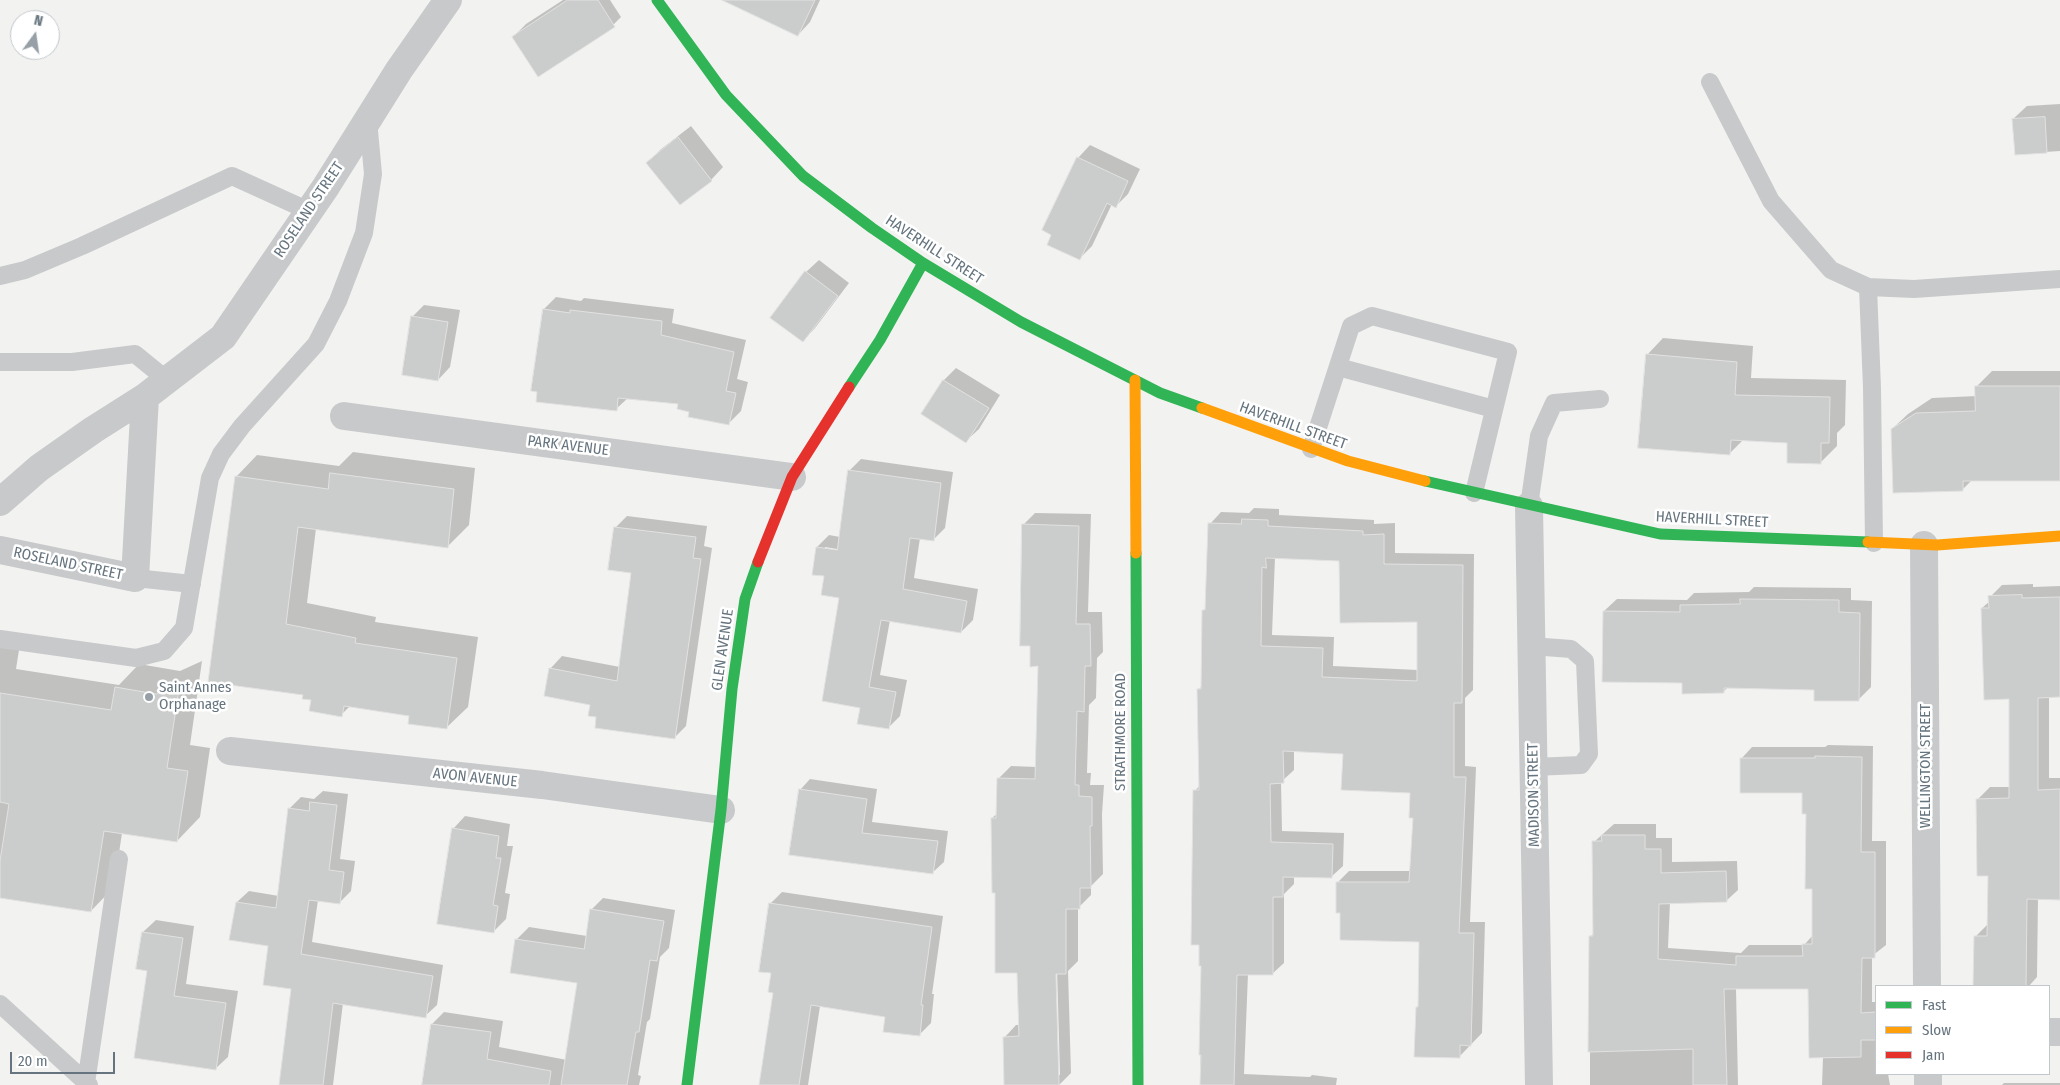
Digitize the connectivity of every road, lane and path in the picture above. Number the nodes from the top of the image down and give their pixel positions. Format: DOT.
graph roads {
  1 [pos="448,0"];
  2 [pos="657,0"];
  3 [pos="1710,82"];
  4 [pos="368,120"];
  5 [pos="309,211"];
  6 [pos="923,263"];
  7 [pos="0,276"];
  8 [pos="2060,280"];
  9 [pos="1868,286"];
  10 [pos="0,362"];
  11 [pos="1338,367"];
  12 [pos="167,380"];
  13 [pos="1135,380"];
  14 [pos="145,397"];
  15 [pos="1600,399"];
  16 [pos="1494,410"];
  17 [pos="344,416"];
  18 [pos="1311,448"];
  19 [pos="792,477"];
  20 [pos="1474,493"];
  21 [pos="0,502"];
  22 [pos="1528,506"];
  23 [pos="2060,536"];
  24 [pos="1874,543"];
  25 [pos="1924,545"];
  26 [pos="0,550"];
  27 [pos="136,578"];
  28 [pos="192,584"];
  29 [pos="0,639"];
  30 [pos="1531,646"];
  31 [pos="230,751"];
  32 [pos="1533,766"];
  33 [pos="721,810"];
  34 [pos="119,859"];
  35 [pos="1927,985"];
  36 [pos="0,1004"];
  37 [pos="88,1084"];
  38 [pos="687,1085"];
  39 [pos="1138,1085"];
  40 [pos="1539,1085"];
  1 -- 4 [label="street, ROSELAND STREET"];
  2 -- 6 [label="main road, HAVERHILL STREET"];
  3 -- 9 [label="lane"];
  4 -- 5 [label="street, ROSELAND STREET"];
  4 -- 28 [label="lane"];
  5 -- 7 [label="lane"];
  5 -- 12 [label="street, ROSELAND STREET"];
  6 -- 13 [label="main road, HAVERHILL STREET"];
  6 -- 19 [label="main road, GLEN AVENUE"];
  8 -- 9 [label="lane"];
  9 -- 24 [label="lane"];
  10 -- 12 [label="lane"];
  11 -- 16 [label="lane"];
  11 -- 16 [label="lane"];
  11 -- 18 [label="lane"];
  12 -- 14 [label="street, ROSELAND STREET"];
  13 -- 18 [label="main road, HAVERHILL STREET"];
  13 -- 39 [label="main road, STRATHMORE ROAD"];
  14 -- 21 [label="street, ROSELAND STREET"];
  14 -- 27 [label="street, ROSELAND STREET"];
  15 -- 22 [label="lane"];
  16 -- 20 [label="lane"];
  17 -- 19 [label="street, PARK AVENUE"];
  18 -- 20 [label="main road, HAVERHILL STREET"];
  19 -- 33 [label="main road, GLEN AVENUE"];
  20 -- 22 [label="main road, HAVERHILL STREET"];
  22 -- 24 [label="main road, HAVERHILL STREET"];
  22 -- 30 [label="street, MADISON STREET"];
  23 -- 25 [label="main road, HAVERHILL STREET"];
  24 -- 25 [label="main road, HAVERHILL STREET"];
  25 -- 35 [label="street, WELLINGTON STREET"];
  26 -- 27 [label="street, ROSELAND STREET"];
  27 -- 28 [label="lane"];
  28 -- 29 [label="lane"];
  30 -- 32 [label="street, MADISON STREET"];
  30 -- 32 [label="lane"];
  31 -- 33 [label="street, AVON AVENUE"];
  32 -- 40 [label="street, MADISON STREET"];
  33 -- 38 [label="main road, GLEN AVENUE"];
  34 -- 37 [label="lane"];
  36 -- 37 [label="lane"];
}
